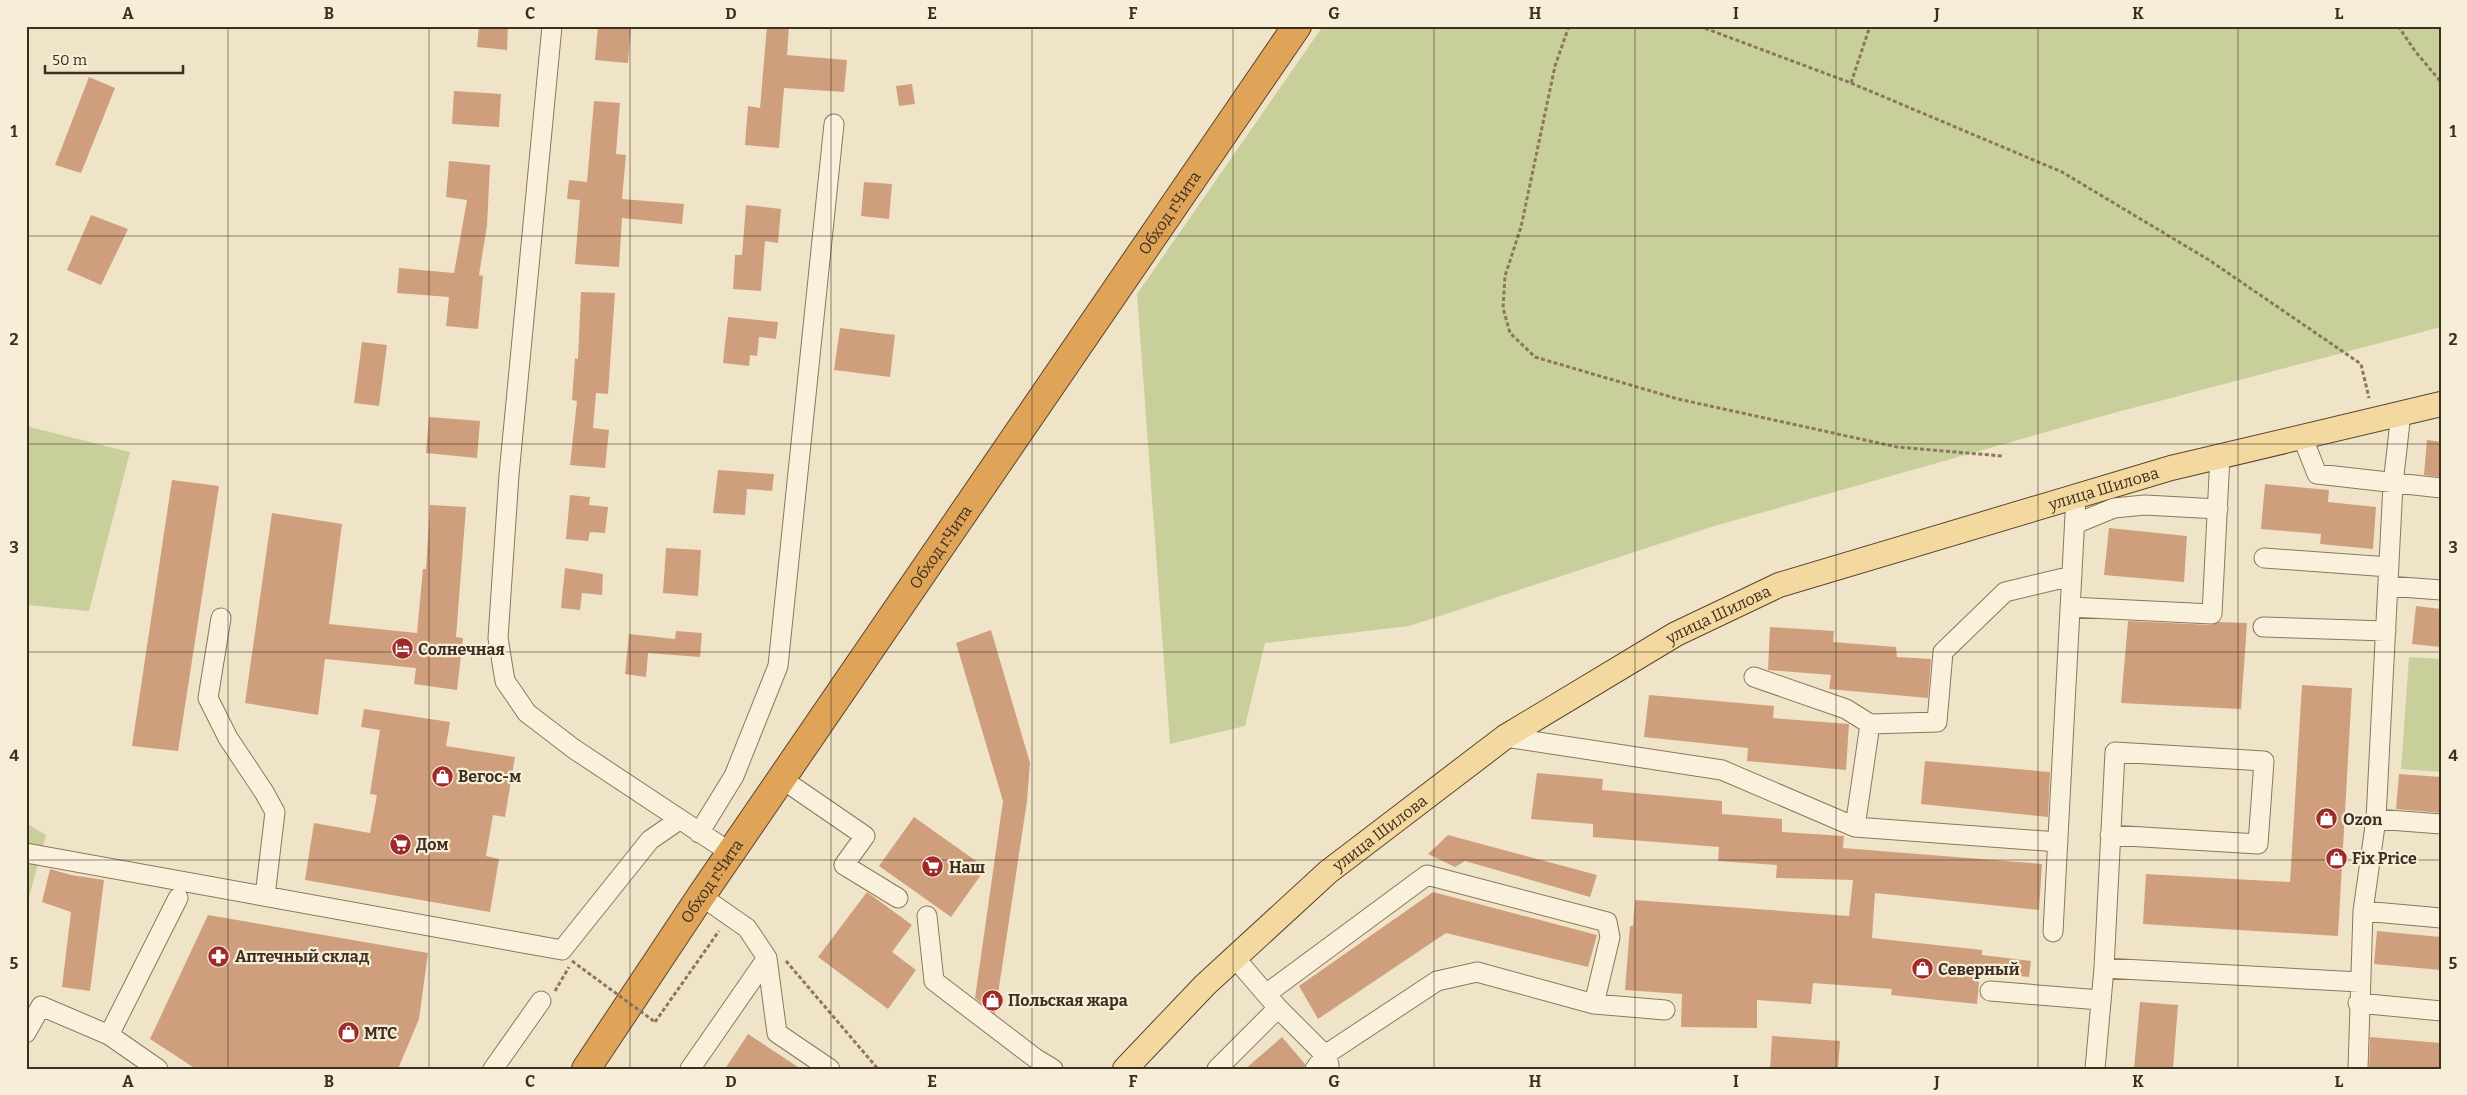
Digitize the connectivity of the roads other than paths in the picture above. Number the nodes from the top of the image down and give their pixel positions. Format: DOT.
graph roads {
  1 [pos="552,26"];
  2 [pos="1297,26"];
  3 [pos="834,124"];
  4 [pos="2441,404"];
  5 [pos="2401,413"];
  6 [pos="2302,436"];
  7 [pos="2220,456"];
  8 [pos="2393,484"];
  9 [pos="2441,488"];
  10 [pos="2076,496"];
  11 [pos="2218,509"];
  12 [pos="2075,524"];
  13 [pos="2264,558"];
  14 [pos="2389,567"];
  15 [pos="2072,576"];
  16 [pos="2388,586"];
  17 [pos="2441,590"];
  18 [pos="2070,607"];
  19 [pos="221,618"];
  20 [pos="2263,627"];
  21 [pos="2386,631"];
  22 [pos="1754,678"];
  23 [pos="1870,724"];
  24 [pos="1505,737"];
  25 [pos="782,778"];
  26 [pos="2376,819"];
  27 [pos="678,820"];
  28 [pos="2441,824"];
  29 [pos="1855,826"];
  30 [pos="699,833"];
  31 [pos="2110,835"];
  32 [pos="2058,842"];
  33 [pos="26,853"];
  34 [pos="731,853"];
  35 [pos="264,896"];
  36 [pos="701,896"];
  37 [pos="178,898"];
  38 [pos="898,898"];
  39 [pos="2363,911"];
  40 [pos="927,916"];
  41 [pos="2441,918"];
  42 [pos="2053,932"];
  43 [pos="1235,958"];
  44 [pos="776,959"];
  45 [pos="2104,968"];
  46 [pos="2360,982"];
  47 [pos="1990,991"];
  48 [pos="547,998"];
  49 [pos="2100,1000"];
  50 [pos="1272,1001"];
  51 [pos="2358,1003"];
  52 [pos="1594,1004"];
  53 [pos="1665,1010"];
  54 [pos="2441,1011"];
  55 [pos="26,1033"];
  56 [pos="109,1035"];
  57 [pos="1323,1064"];
  58 [pos="158,1069"];
  59 [pos="493,1069"];
  60 [pos="586,1069"];
  61 [pos="690,1069"];
  62 [pos="830,1069"];
  63 [pos="1053,1069"];
  64 [pos="1125,1069"];
  65 [pos="1217,1069"];
  66 [pos="2095,1069"];
  67 [pos="2358,1069"];
  1 -- 27 [label="street"];
  2 -- 25 [label="highway, Обход г.Чита"];
  3 -- 30 [label="street"];
  4 -- 5 [label="main road, улица Шилова"];
  5 -- 6 [label="main road, улица Шилова"];
  5 -- 8 [label="street"];
  6 -- 7 [label="main road, улица Шилова"];
  6 -- 8 [label="street"];
  7 -- 10 [label="main road, улица Шилова"];
  7 -- 11 [label="street"];
  8 -- 9 [label="street"];
  8 -- 14 [label="street"];
  10 -- 12 [label="street"];
  10 -- 24 [label="main road, улица Шилова"];
  11 -- 12 [label="street"];
  11 -- 18 [label="street"];
  12 -- 15 [label="street"];
  13 -- 14 [label="street"];
  14 -- 16 [label="street"];
  15 -- 18 [label="street"];
  15 -- 23 [label="street"];
  16 -- 17 [label="street"];
  16 -- 21 [label="street"];
  18 -- 32 [label="street"];
  19 -- 35 [label="street"];
  20 -- 21 [label="street"];
  21 -- 26 [label="street"];
  22 -- 23 [label="street"];
  23 -- 29 [label="street"];
  24 -- 29 [label="street"];
  24 -- 43 [label="main road, улица Шилова"];
  25 -- 34 [label="highway, Обход г.Чита"];
  25 -- 38 [label="street"];
  26 -- 28 [label="street"];
  26 -- 39 [label="street"];
  27 -- 30 [label="street"];
  27 -- 35 [label="street"];
  29 -- 32 [label="street"];
  30 -- 34 [label="street"];
  31 -- 31 [label="street"];
  31 -- 45 [label="street"];
  32 -- 42 [label="street"];
  33 -- 35 [label="street"];
  34 -- 36 [label="highway, Обход г.Чита"];
  36 -- 44 [label="street"];
  36 -- 60 [label="highway, Обход г.Чита"];
  37 -- 56 [label="street"];
  39 -- 41 [label="street"];
  39 -- 46 [label="street"];
  40 -- 63 [label="street"];
  43 -- 50 [label="street"];
  43 -- 64 [label="main road, улица Шилова"];
  44 -- 61 [label="street"];
  44 -- 62 [label="street"];
  45 -- 46 [label="street"];
  45 -- 49 [label="street"];
  46 -- 51 [label="street"];
  47 -- 49 [label="street"];
  48 -- 59 [label="street"];
  49 -- 66 [label="street"];
  50 -- 52 [label="street"];
  50 -- 57 [label="street"];
  50 -- 65 [label="street"];
  51 -- 54 [label="street"];
  51 -- 67 [label="street"];
  52 -- 53 [label="street"];
  52 -- 57 [label="street"];
  55 -- 56 [label="street"];
  56 -- 58 [label="street"];
}
